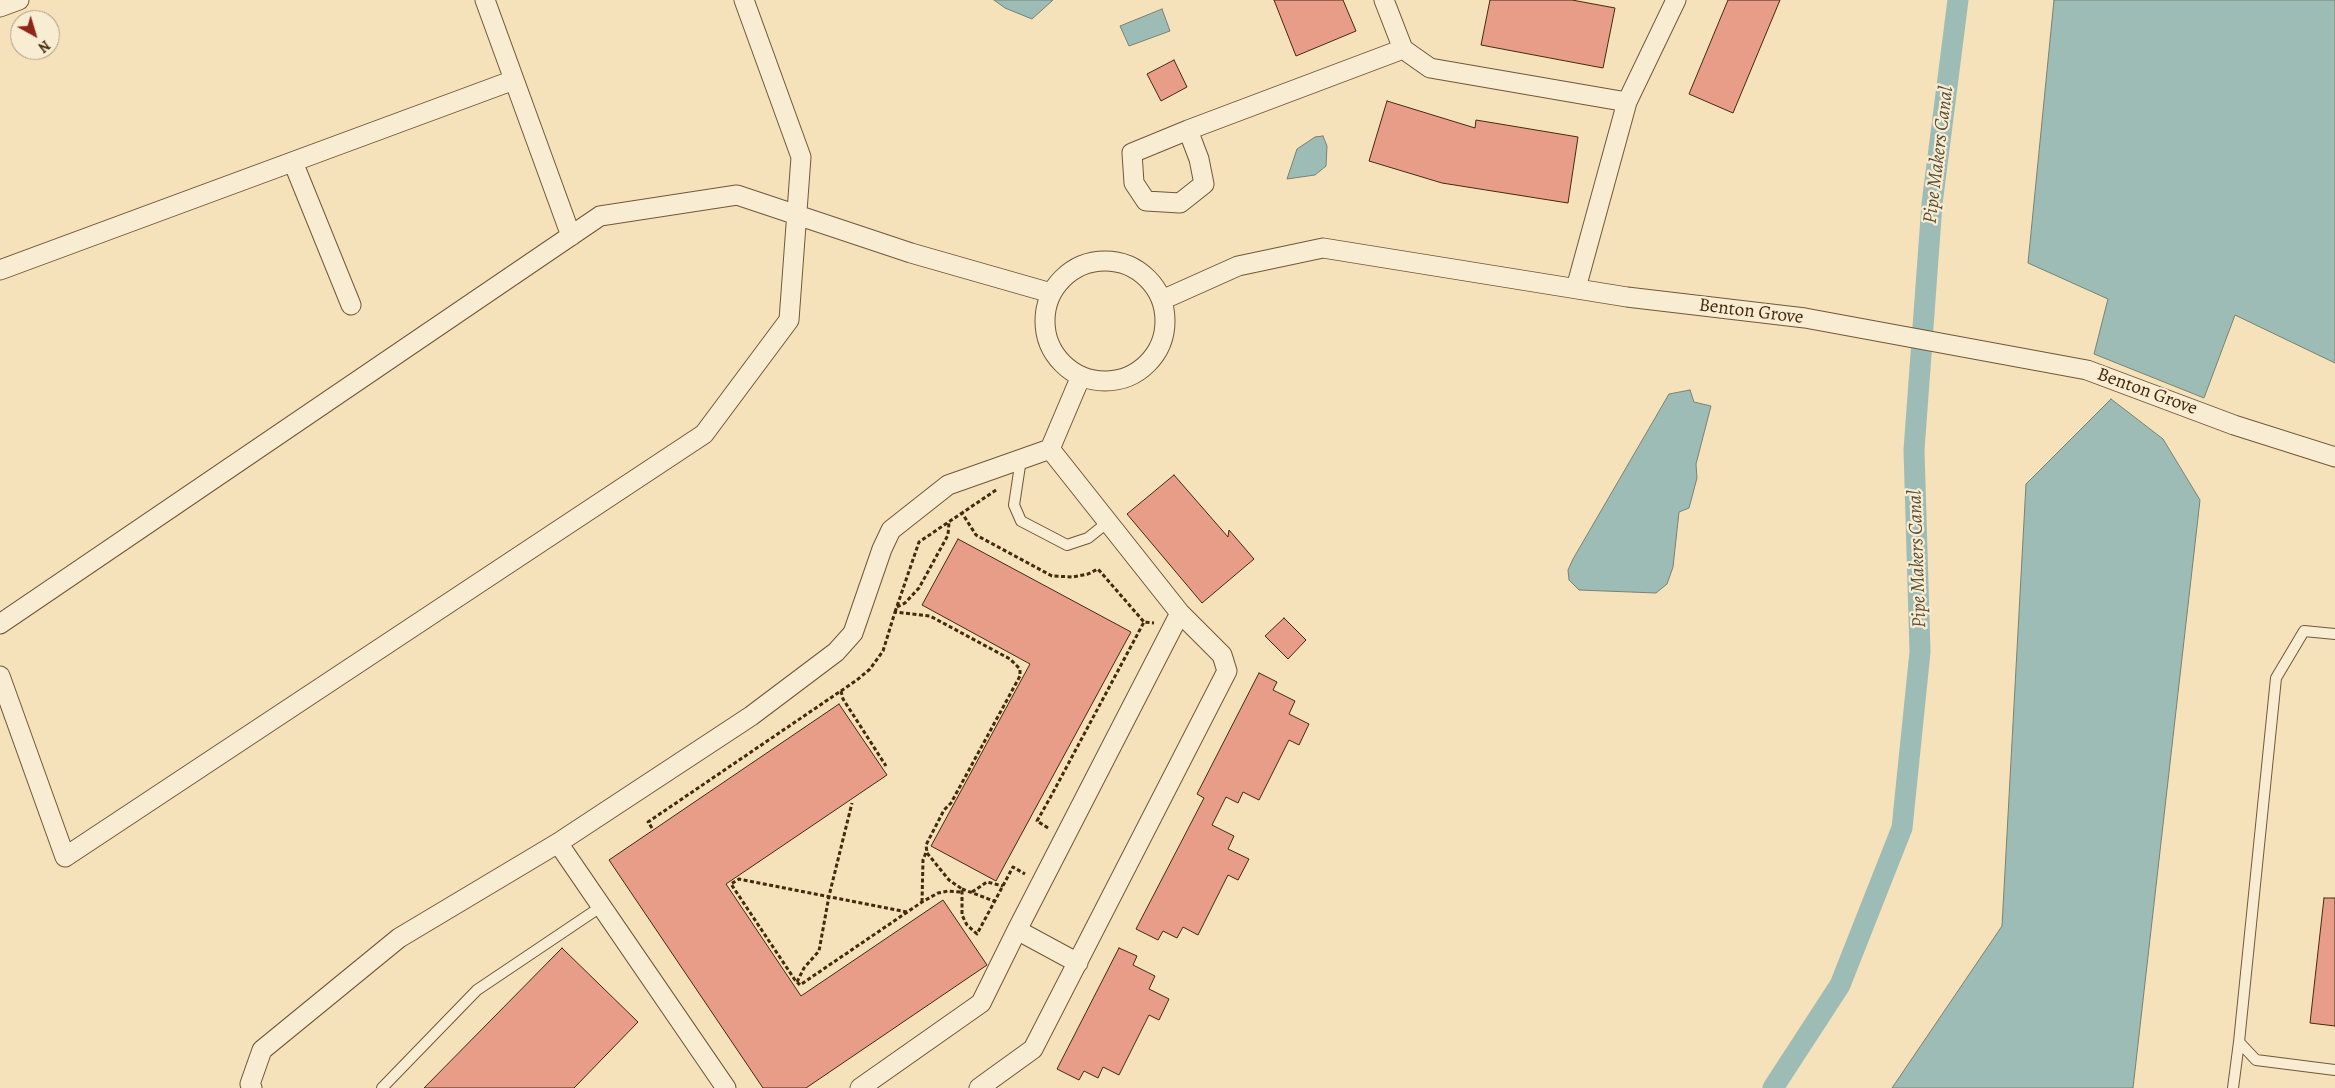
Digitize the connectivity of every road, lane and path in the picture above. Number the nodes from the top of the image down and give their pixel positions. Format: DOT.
graph roads {
  1 [pos="19,0"];
  2 [pos="486,0"];
  3 [pos="744,0"];
  4 [pos="1384,0"];
  5 [pos="1676,0"];
  6 [pos="0,7"];
  7 [pos="1403,49"];
  8 [pos="514,80"];
  9 [pos="1627,102"];
  10 [pos="1188,130"];
  11 [pos="293,162"];
  12 [pos="796,215"];
  13 [pos="571,236"];
  14 [pos="0,270"];
  15 [pos="1576,288"];
  16 [pos="1051,293"];
  17 [pos="1162,300"];
  18 [pos="351,305"];
  19 [pos="1081,376"];
  20 [pos="1050,449"];
  21 [pos="2335,457"];
  22 [pos="1021,459"];
  23 [pos="1018,483"];
  24 [pos="962,513"];
  25 [pos="949,522"];
  26 [pos="1108,522"];
  27 [pos="897,607"];
  28 [pos="895,612"];
  29 [pos="1177,619"];
  30 [pos="1144,622"];
  31 [pos="0,624"];
  32 [pos="2335,634"];
  33 [pos="0,676"];
  34 [pos="841,691"];
  35 [pos="886,766"];
  36 [pos="852,802"];
  37 [pos="652,828"];
  38 [pos="1064,838"];
  39 [pos="558,843"];
  40 [pos="927,849"];
  41 [pos="1041,882"];
  42 [pos="1003,886"];
  43 [pos="962,891"];
  44 [pos="972,892"];
  45 [pos="829,896"];
  46 [pos="922,902"];
  47 [pos="994,902"];
  48 [pos="602,906"];
  49 [pos="907,912"];
  50 [pos="1016,930"];
  51 [pos="1078,963"];
  52 [pos="797,982"];
  53 [pos="2239,1042"];
  54 [pos="2335,1070"];
  55 [pos="252,1088"];
  56 [pos="382,1088"];
  57 [pos="726,1088"];
  58 [pos="860,1088"];
  59 [pos="978,1088"];
  60 [pos="2233,1088"];
  1 -- 6 [label="street"];
  2 -- 8 [label="street"];
  3 -- 12 [label="street"];
  4 -- 7 [label="street"];
  5 -- 9 [label="street"];
  7 -- 9 [label="street"];
  7 -- 10 [label="street"];
  8 -- 11 [label="street"];
  8 -- 13 [label="street"];
  9 -- 15 [label="street"];
  11 -- 14 [label="street"];
  11 -- 18 [label="street"];
  12 -- 13 [label="street"];
  12 -- 16 [label="street"];
  12 -- 33 [label="street"];
  13 -- 31 [label="street"];
  15 -- 17 [label="street, Benton Grove"];
  15 -- 21 [label="street, Benton Grove"];
  16 -- 17 [label="street"];
  16 -- 19 [label="street"];
  17 -- 19 [label="street"];
  19 -- 20 [label="street"];
  20 -- 22 [label="street"];
  20 -- 26 [label="street"];
  22 -- 23 [label="lane"];
  22 -- 39 [label="street"];
  23 -- 24 [label="path"];
  23 -- 26 [label="lane"];
  24 -- 25 [label="path"];
  24 -- 30 [label="path"];
  25 -- 27 [label="path"];
  25 -- 27 [label="path"];
  26 -- 29 [label="street"];
  27 -- 28 [label="path"];
  28 -- 34 [label="path"];
  28 -- 40 [label="path"];
  29 -- 30 [label="path"];
  29 -- 38 [label="street"];
  29 -- 51 [label="street"];
  30 -- 38 [label="path"];
  32 -- 53 [label="lane"];
  34 -- 35 [label="path"];
  34 -- 37 [label="path"];
  36 -- 45 [label="path"];
  38 -- 41 [label="street"];
  39 -- 48 [label="street"];
  39 -- 55 [label="street"];
  40 -- 43 [label="path"];
  40 -- 46 [label="path"];
  41 -- 42 [label="path"];
  41 -- 50 [label="street"];
  42 -- 44 [label="path"];
  42 -- 47 [label="path"];
  43 -- 44 [label="path"];
  43 -- 46 [label="path"];
  43 -- 47 [label="path"];
  44 -- 47 [label="path"];
  45 -- 49 [label="path"];
  45 -- 52 [label="path"];
  45 -- 52 [label="path"];
  46 -- 49 [label="path"];
  48 -- 56 [label="lane"];
  48 -- 57 [label="street"];
  49 -- 52 [label="path"];
  50 -- 51 [label="street"];
  50 -- 58 [label="street"];
  51 -- 59 [label="street"];
  53 -- 54 [label="lane"];
  53 -- 60 [label="lane"];
}
